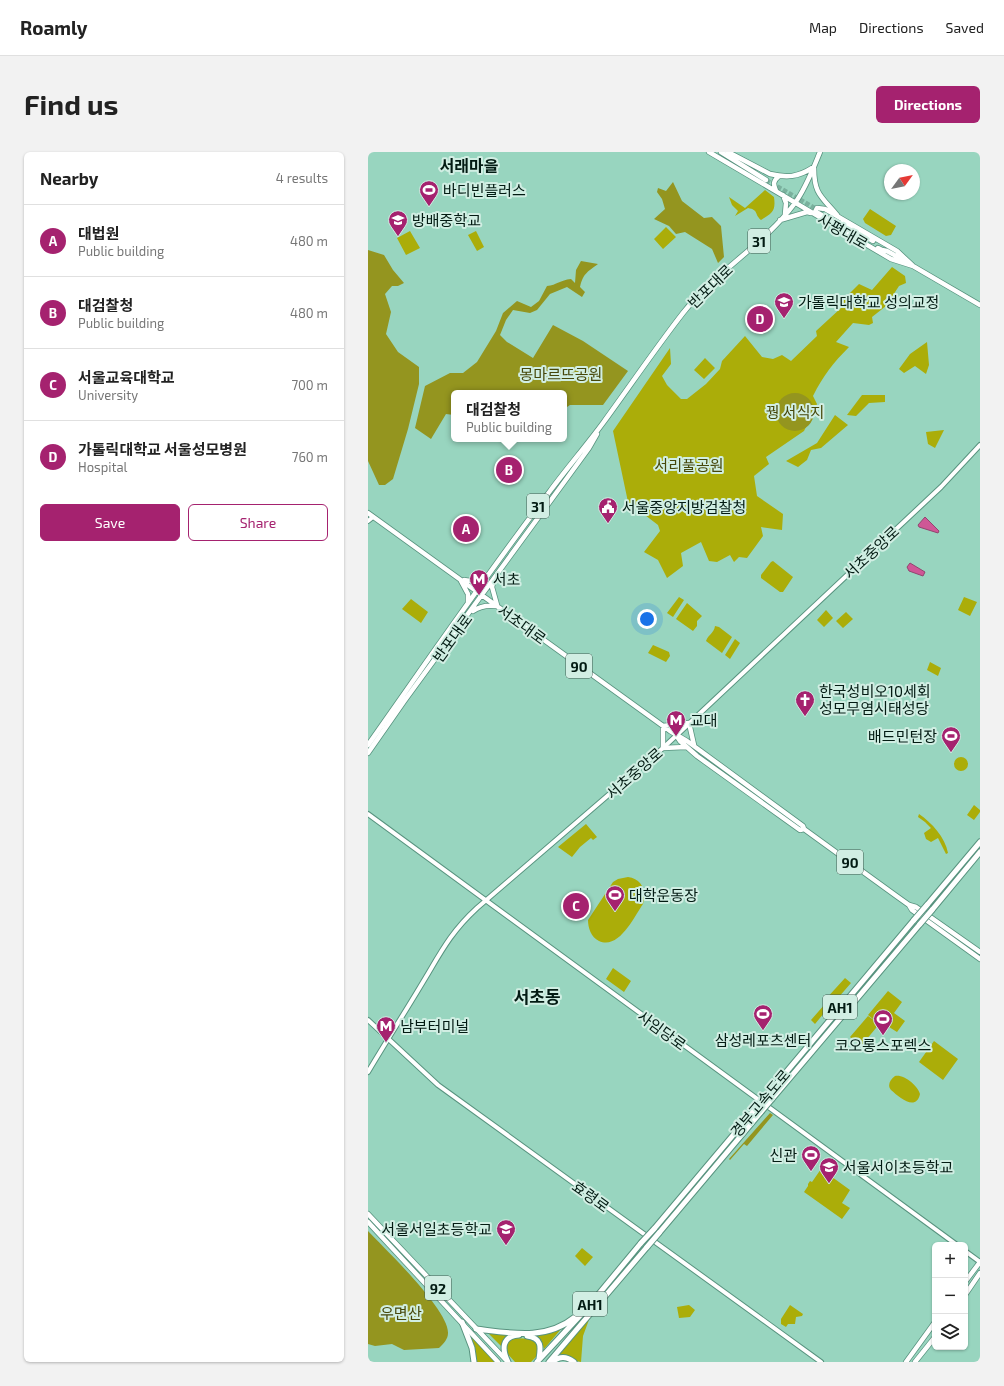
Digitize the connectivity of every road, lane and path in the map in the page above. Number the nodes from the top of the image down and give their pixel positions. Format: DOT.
graph roads {
  1 [pos="709,152"];
  2 [pos="715,152"];
  3 [pos="720,152"];
  4 [pos="728,152"];
  5 [pos="820,152"];
  6 [pos="814,166"];
  7 [pos="770,174"];
  8 [pos="779,176"];
  9 [pos="765,182"];
  10 [pos="776,191"];
  11 [pos="783,195"];
  12 [pos="796,202"];
  13 [pos="785,214"];
  14 [pos="818,214"];
  15 [pos="839,217"];
  16 [pos="780,220"];
  17 [pos="913,266"];
  18 [pos="980,305"];
  19 [pos="602,424"];
  20 [pos="980,445"];
  21 [pos="368,513"];
  22 [pos="373,517"];
  23 [pos="368,521"];
  24 [pos="488,575"];
  25 [pos="460,579"];
  26 [pos="494,580"];
  27 [pos="477,591"];
  28 [pos="483,595"];
  29 [pos="467,605"];
  30 [pos="498,606"];
  31 [pos="470,613"];
  32 [pos="689,723"];
  33 [pos="663,726"];
  34 [pos="676,736"];
  35 [pos="368,745"];
  36 [pos="694,745"];
  37 [pos="686,747"];
  38 [pos="663,748"];
  39 [pos="368,753"];
  40 [pos="368,814"];
  41 [pos="804,829"];
  42 [pos="980,842"];
  43 [pos="980,852"];
  44 [pos="486,901"];
  45 [pos="909,905"];
  46 [pos="980,952"];
  47 [pos="980,959"];
  48 [pos="368,1020"];
  49 [pos="388,1038"];
  50 [pos="368,1072"];
  51 [pos="368,1214"];
  52 [pos="368,1222"];
  53 [pos="953,1242"];
  54 [pos="968,1253"];
  55 [pos="980,1262"];
  56 [pos="980,1273"];
  57 [pos="968,1278"];
  58 [pos="968,1291"];
  59 [pos="588,1307"];
  60 [pos="462,1322"];
  61 [pos="932,1326"];
  62 [pos="476,1329"];
  63 [pos="932,1341"];
  64 [pos="538,1361"];
  65 [pos="474,1362"];
  66 [pos="498,1362"];
  67 [pos="508,1362"];
  68 [pos="549,1362"];
  69 [pos="552,1362"];
  70 [pos="574,1362"];
  71 [pos="821,1362"];
  72 [pos="906,1362"];
  73 [pos="915,1362"];
  1 -- 9 [label="main road, 사평대로"];
  2 -- 9 [label="main road"];
  3 -- 9 [label="main road"];
  4 -- 7 [label="main road"];
  5 -- 6 [label="main road, 반포대로 / 31"];
  6 -- 8 [label="main road"];
  6 -- 12 [label="main road, 반포대로 / 31"];
  6 -- 15 [label="main road"];
  7 -- 8 [label="main road"];
  7 -- 9 [label="main road"];
  8 -- 10 [label="main road"];
  9 -- 10 [label="main road, 사평대로"];
  10 -- 11 [label="main road, 사평대로"];
  11 -- 12 [label="main road, 사평대로"];
  11 -- 13 [label="main road"];
  12 -- 13 [label="main road, 반포대로 / 31"];
  12 -- 14 [label="main road, 사평대로"];
  13 -- 16 [label="main road, 반포대로 / 31"];
  14 -- 15 [label="main road"];
  14 -- 16 [label="main road"];
  14 -- 17 [label="main road"];
  14 -- 17 [label="main road, 사평대로"];
  15 -- 17 [label="main road"];
  16 -- 19 [label="main road, 반포대로 / 31"];
  17 -- 18 [label="main road, 사평대로"];
  19 -- 24 [label="main road, 반포대로 / 31"];
  19 -- 26 [label="main road, 반포대로 / 31"];
  20 -- 32 [label="main road, 서초중앙로"];
  21 -- 22 [label="main road, 서초대로 / 90"];
  22 -- 23 [label="main road"];
  22 -- 25 [label="main road, 서초대로 / 90"];
  24 -- 25 [label="main road"];
  24 -- 27 [label="main road, 반포대로 / 31"];
  25 -- 27 [label="main road, 서초대로 / 90"];
  25 -- 29 [label="main road"];
  26 -- 28 [label="main road, 반포대로 / 31"];
  26 -- 30 [label="main road"];
  27 -- 28 [label="main road, 서초대로 / 90"];
  27 -- 29 [label="main road, 반포대로 / 31"];
  28 -- 30 [label="main road, 서초대로 / 90"];
  28 -- 31 [label="main road, 반포대로 / 31"];
  29 -- 35 [label="main road, 반포대로 / 31"];
  30 -- 31 [label="main road"];
  30 -- 33 [label="main road, 서초대로 / 90"];
  31 -- 39 [label="main road, 반포대로 / 31"];
  32 -- 33 [label="main road"];
  32 -- 34 [label="main road, 서초중앙로"];
  32 -- 36 [label="main road"];
  33 -- 34 [label="main road, 서초대로 / 90"];
  33 -- 38 [label="main road"];
  34 -- 36 [label="main road, 서초대로 / 90"];
  34 -- 37 [label="main road, 서초대로 / 90"];
  34 -- 38 [label="main road, 서초중앙로"];
  36 -- 41 [label="main road, 서초대로 / 90"];
  37 -- 38 [label="main road"];
  37 -- 41 [label="main road, 서초대로 / 90"];
  38 -- 44 [label="main road, 서초중앙로"];
  40 -- 44 [label="main road, 사임당로"];
  41 -- 45 [label="main road, 서초대로 / 90"];
  42 -- 59 [label="highway, 경부고속도로 / AH1, bridge"];
  43 -- 68 [label="highway, 경부고속도로 / AH1, bridge"];
  44 -- 49 [label="main road, 서초중앙로"];
  44 -- 53 [label="main road, 사임당로"];
  45 -- 46 [label="main road, 서초대로 / 90"];
  45 -- 47 [label="main road, 서초대로 / 90"];
  48 -- 49 [label="main road, 효령로"];
  49 -- 50 [label="main road, 서초중앙로"];
  49 -- 71 [label="main road, 효령로"];
  51 -- 62 [label="main road, 92"];
  52 -- 60 [label="main road, 92"];
  54 -- 55 [label="main road"];
  55 -- 57 [label="main road"];
  56 -- 58 [label="main road"];
  59 -- 62 [label="highway"];
  59 -- 64 [label="highway, 경부고속도로 / AH1"];
  60 -- 65 [label="highway"];
  60 -- 66 [label="main road, 92"];
  61 -- 72 [label="main road"];
  62 -- 67 [label="main road, 92"];
  63 -- 73 [label="main road"];
  64 -- 67 [label="highway"];
  69 -- 70 [label="highway"];
}
